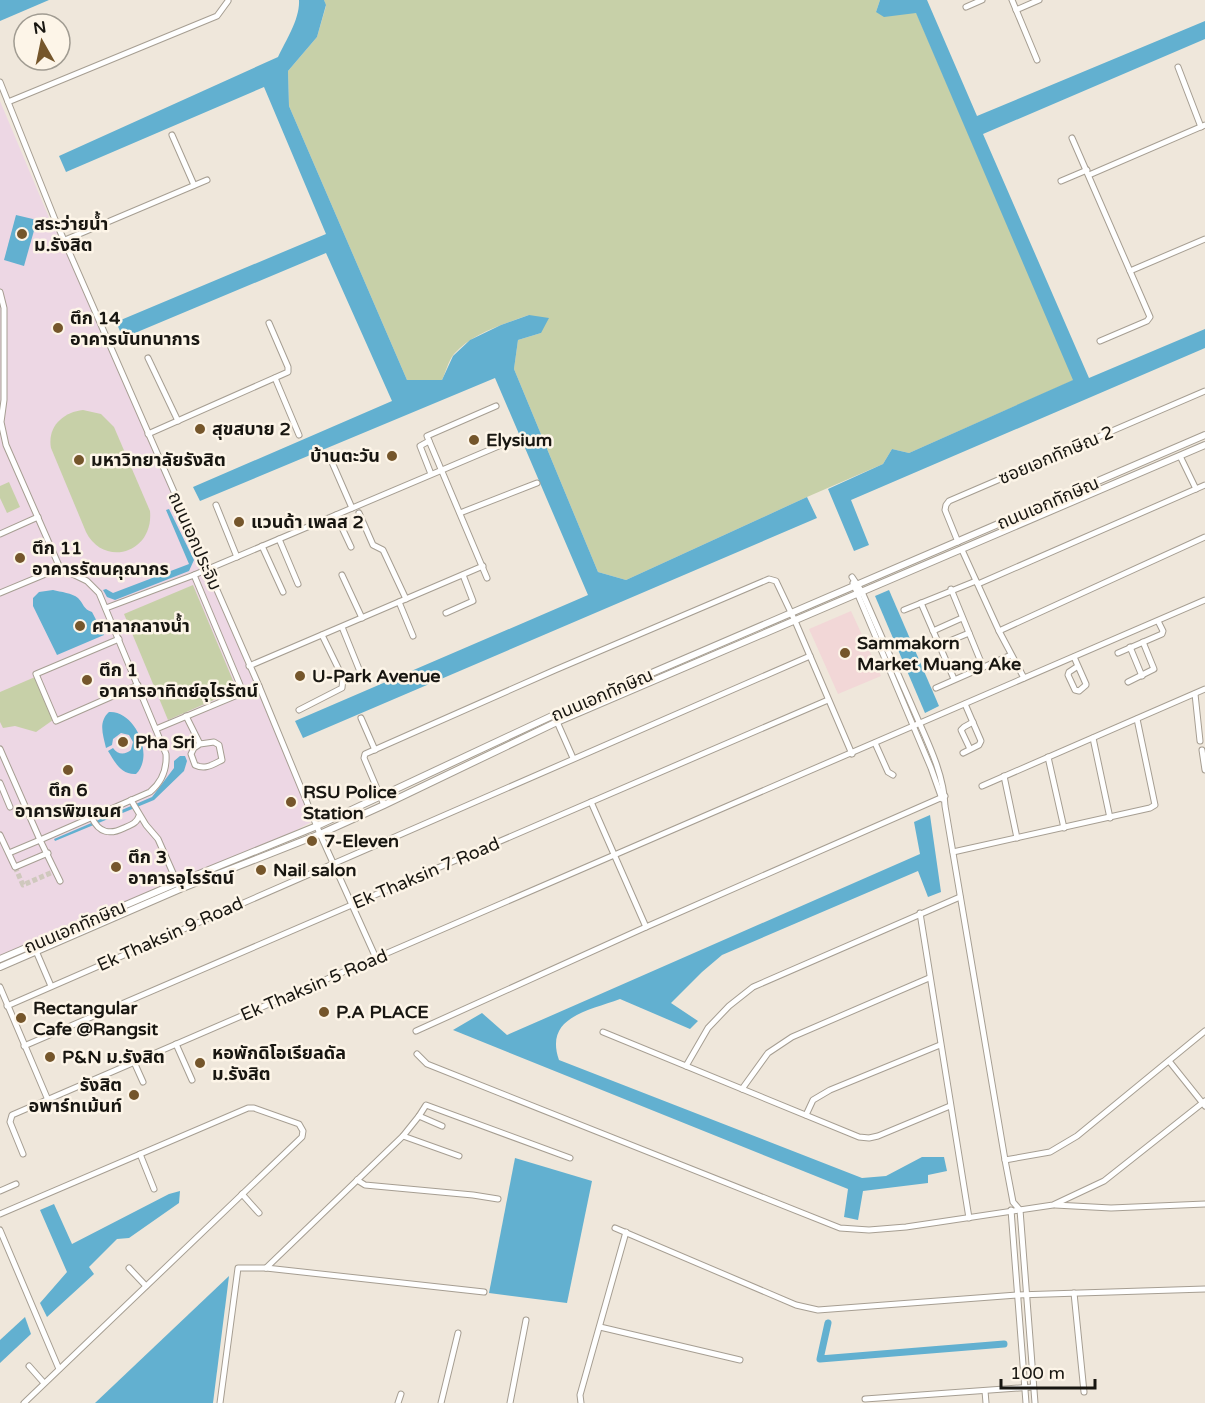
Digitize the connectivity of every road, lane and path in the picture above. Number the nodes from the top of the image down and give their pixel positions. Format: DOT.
graph roads {
  1 [pos="982,0"];
  2 [pos="1012,0"];
  3 [pos="1039,0"];
  4 [pos="228,1"];
  5 [pos="966,7"];
  6 [pos="1016,10"];
  7 [pos="1037,60"];
  8 [pos="1178,67"];
  9 [pos="0,82"];
  10 [pos="8,102"];
  11 [pos="1203,126"];
  12 [pos="172,135"];
  13 [pos="1072,138"];
  14 [pos="1088,172"];
  15 [pos="207,180"];
  16 [pos="1061,181"];
  17 [pos="194,185"];
  18 [pos="1205,239"];
  19 [pos="65,240"];
  20 [pos="1130,271"];
  21 [pos="0,292"];
  22 [pos="269,323"];
  23 [pos="1100,341"];
  24 [pos="148,358"];
  25 [pos="275,378"];
  26 [pos="1205,391"];
  27 [pos="496,406"];
  28 [pos="178,421"];
  29 [pos="0,422"];
  30 [pos="148,434"];
  31 [pos="299,435"];
  32 [pos="1205,435"];
  33 [pos="513,440"];
  34 [pos="429,441"];
  35 [pos="1205,445"];
  36 [pos="1176,448"];
  37 [pos="1180,456"];
  38 [pos="331,460"];
  39 [pos="441,470"];
  40 [pos="431,474"];
  41 [pos="537,483"];
  42 [pos="1205,485"];
  43 [pos="1196,489"];
  44 [pos="216,505"];
  45 [pos="352,508"];
  46 [pos="359,513"];
  47 [pos="460,513"];
  48 [pos="336,514"];
  49 [pos="38,517"];
  50 [pos="0,534"];
  51 [pos="1205,537"];
  52 [pos="279,539"];
  53 [pos="958,542"];
  54 [pos="262,546"];
  55 [pos="351,548"];
  56 [pos="962,550"];
  57 [pos="237,557"];
  58 [pos="483,566"];
  59 [pos="60,568"];
  60 [pos="207,570"];
  61 [pos="194,575"];
  62 [pos="342,575"];
  63 [pos="463,575"];
  64 [pos="487,578"];
  65 [pos="977,582"];
  66 [pos="298,584"];
  67 [pos="856,585"];
  68 [pos="951,589"];
  69 [pos="283,592"];
  70 [pos="0,593"];
  71 [pos="859,593"];
  72 [pos="406,599"];
  73 [pos="1205,600"];
  74 [pos="399,602"];
  75 [pos="921,603"];
  76 [pos="106,608"];
  77 [pos="904,610"];
  78 [pos="446,613"];
  79 [pos="792,614"];
  80 [pos="362,618"];
  81 [pos="962,618"];
  82 [pos="795,621"];
  83 [pos="1158,621"];
  84 [pos="342,627"];
  85 [pos="933,631"];
  86 [pos="999,631"];
  87 [pos="969,633"];
  88 [pos="322,635"];
  89 [pos="412,636"];
  90 [pos="118,639"];
  91 [pos="1143,642"];
  92 [pos="939,645"];
  93 [pos="1130,647"];
  94 [pos="1118,653"];
  95 [pos="1011,655"];
  96 [pos="810,656"];
  97 [pos="1074,657"];
  98 [pos="249,666"];
  99 [pos="1078,666"];
  100 [pos="982,667"];
  101 [pos="1142,676"];
  102 [pos="1024,678"];
  103 [pos="363,679"];
  104 [pos="954,679"];
  105 [pos="1128,682"];
  106 [pos="138,685"];
  107 [pos="259,686"];
  108 [pos="936,688"];
  109 [pos="1205,689"];
  110 [pos="243,692"];
  111 [pos="1195,694"];
  112 [pos="828,700"];
  113 [pos="965,704"];
  114 [pos="299,710"];
  115 [pos="554,715"];
  116 [pos="186,716"];
  117 [pos="361,718"];
  118 [pos="1137,719"];
  119 [pos="557,722"];
  120 [pos="973,722"];
  121 [pos="916,725"];
  122 [pos="156,729"];
  123 [pos="1093,738"];
  124 [pos="1200,741"];
  125 [pos="875,743"];
  126 [pos="200,744"];
  127 [pos="0,749"];
  128 [pos="970,749"];
  129 [pos="375,750"];
  130 [pos="1202,750"];
  131 [pos="963,753"];
  132 [pos="852,754"];
  133 [pos="1048,757"];
  134 [pos="573,758"];
  135 [pos="1205,768"];
  136 [pos="893,775"];
  137 [pos="11,776"];
  138 [pos="1004,776"];
  139 [pos="0,782"];
  140 [pos="982,786"];
  141 [pos="943,797"];
  142 [pos="381,798"];
  143 [pos="591,802"];
  144 [pos="134,804"];
  145 [pos="384,806"];
  146 [pos="10,807"];
  147 [pos="140,816"];
  148 [pos="1110,818"];
  149 [pos="93,821"];
  150 [pos="317,826"];
  151 [pos="1064,828"];
  152 [pos="320,834"];
  153 [pos="0,835"];
  154 [pos="1017,838"];
  155 [pos="40,840"];
  156 [pos="953,852"];
  157 [pos="9,853"];
  158 [pos="48,853"];
  159 [pos="615,855"];
  160 [pos="333,862"];
  161 [pos="60,881"];
  162 [pos="178,886"];
  163 [pos="960,897"];
  164 [pos="352,905"];
  165 [pos="920,913"];
  166 [pos="646,927"];
  167 [pos="36,951"];
  168 [pos="376,958"];
  169 [pos="0,959"];
  170 [pos="0,967"];
  171 [pos="929,978"];
  172 [pos="51,986"];
  173 [pos="0,987"];
  174 [pos="7,1006"];
  175 [pos="416,1031"];
  176 [pos="1205,1031"];
  177 [pos="603,1032"];
  178 [pos="176,1044"];
  179 [pos="940,1045"];
  180 [pos="24,1046"];
  181 [pos="417,1054"];
  182 [pos="1169,1060"];
  183 [pos="134,1062"];
  184 [pos="686,1066"];
  185 [pos="192,1080"];
  186 [pos="143,1082"];
  187 [pos="742,1089"];
  188 [pos="48,1100"];
  189 [pos="1204,1104"];
  190 [pos="950,1106"];
  191 [pos="806,1115"];
  192 [pos="419,1116"];
  193 [pos="442,1126"];
  194 [pos="403,1136"];
  195 [pos="23,1154"];
  196 [pos="140,1154"];
  197 [pos="459,1156"];
  198 [pos="570,1158"];
  199 [pos="1005,1160"];
  200 [pos="357,1180"];
  201 [pos="16,1184"];
  202 [pos="154,1189"];
  203 [pos="0,1191"];
  204 [pos="242,1194"];
  205 [pos="498,1199"];
  206 [pos="1013,1202"];
  207 [pos="1053,1204"];
  208 [pos="1205,1204"];
  209 [pos="1020,1210"];
  210 [pos="1010,1211"];
  211 [pos="259,1213"];
  212 [pos="0,1214"];
  213 [pos="969,1218"];
  214 [pos="615,1228"];
  215 [pos="0,1230"];
  216 [pos="626,1232"];
  217 [pos="129,1268"];
  218 [pos="266,1268"];
  219 [pos="146,1286"];
  220 [pos="1205,1289"];
  221 [pos="484,1292"];
  222 [pos="1074,1293"];
  223 [pos="1017,1295"];
  224 [pos="1026,1295"];
  225 [pos="526,1320"];
  226 [pos="600,1326"];
  227 [pos="458,1332"];
  228 [pos="740,1360"];
  229 [pos="29,1366"];
  230 [pos="59,1369"];
  231 [pos="44,1383"];
  232 [pos="1033,1387"];
  233 [pos="1025,1388"];
  234 [pos="985,1391"];
  235 [pos="1084,1392"];
  236 [pos="401,1394"];
  237 [pos="865,1399"];
  238 [pos="24,1403"];
  239 [pos="220,1403"];
  240 [pos="398,1403"];
  241 [pos="441,1403"];
  242 [pos="510,1403"];
  243 [pos="581,1403"];
  244 [pos="986,1403"];
  245 [pos="1026,1403"];
  246 [pos="1035,1403"];
  1 -- 5 [label="street"];
  2 -- 6 [label="street"];
  3 -- 6 [label="street"];
  4 -- 10 [label="street"];
  6 -- 7 [label="street"];
  8 -- 11 [label="street"];
  9 -- 10 [label="street, ถนนเอกประจิม"];
  10 -- 19 [label="street, ถนนเอกประจิม"];
  11 -- 14 [label="street"];
  12 -- 17 [label="street"];
  13 -- 14 [label="street"];
  14 -- 16 [label="street"];
  14 -- 20 [label="street"];
  15 -- 17 [label="street"];
  17 -- 19 [label="street"];
  18 -- 20 [label="street"];
  19 -- 30 [label="street, ถนนเอกประจิม"];
  20 -- 23 [label="street"];
  21 -- 29 [label="street"];
  22 -- 25 [label="street"];
  24 -- 28 [label="street"];
  25 -- 28 [label="street"];
  25 -- 31 [label="street"];
  26 -- 53 [label="street, ซอยเอกทักษิณ 2"];
  27 -- 34 [label="street"];
  28 -- 30 [label="street"];
  29 -- 49 [label="street"];
  30 -- 60 [label="street, ถนนเอกประจิม"];
  32 -- 36 [label="street, ถนนเอกทักษิณ"];
  33 -- 39 [label="street"];
  34 -- 39 [label="street"];
  34 -- 40 [label="street"];
  35 -- 37 [label="street, ถนนเอกทักษิณ"];
  36 -- 37 [label="street"];
  36 -- 53 [label="street, ถนนเอกทักษิณ"];
  37 -- 43 [label="street"];
  37 -- 56 [label="street, ถนนเอกทักษิณ"];
  38 -- 45 [label="street"];
  39 -- 40 [label="street"];
  39 -- 47 [label="street"];
  40 -- 45 [label="street"];
  41 -- 47 [label="street"];
  42 -- 43 [label="street"];
  43 -- 65 [label="street"];
  44 -- 57 [label="street"];
  45 -- 48 [label="street"];
  46 -- 72 [label="street"];
  47 -- 58 [label="street"];
  48 -- 52 [label="street"];
  48 -- 55 [label="street"];
  49 -- 50 [label="street"];
  49 -- 59 [label="street"];
  51 -- 86 [label="street"];
  52 -- 54 [label="street"];
  52 -- 66 [label="street"];
  53 -- 56 [label="street"];
  53 -- 67 [label="street, ถนนเอกทักษิณ"];
  54 -- 57 [label="street"];
  54 -- 69 [label="street"];
  56 -- 65 [label="street"];
  56 -- 71 [label="street, ถนนเอกทักษิณ"];
  57 -- 60 [label="street"];
  58 -- 63 [label="street"];
  58 -- 64 [label="street"];
  59 -- 70 [label="street"];
  59 -- 76 [label="street"];
  60 -- 61 [label="street"];
  60 -- 98 [label="street, ถนนเอกประจิม"];
  61 -- 76 [label="street"];
  61 -- 110 [label="street"];
  62 -- 80 [label="street"];
  63 -- 72 [label="street"];
  63 -- 78 [label="street"];
  65 -- 68 [label="street"];
  65 -- 86 [label="street"];
  67 -- 71 [label="street"];
  67 -- 79 [label="street, ถนนเอกทักษิณ"];
  68 -- 75 [label="street"];
  68 -- 81 [label="street"];
  71 -- 82 [label="street, ถนนเอกทักษิณ"];
  71 -- 121 [label="street"];
  72 -- 74 [label="street"];
  73 -- 83 [label="street, Ek Thaksin 5 Road"];
  74 -- 80 [label="street"];
  74 -- 89 [label="street"];
  75 -- 77 [label="street"];
  75 -- 85 [label="street"];
  76 -- 90 [label="street"];
  79 -- 82 [label="street"];
  79 -- 115 [label="street, ถนนเอกทักษิณ"];
  79 -- 129 [label="street"];
  80 -- 84 [label="street"];
  81 -- 85 [label="street"];
  81 -- 87 [label="street"];
  82 -- 96 [label="street"];
  82 -- 119 [label="street, ถนนเอกทักษิณ"];
  83 -- 91 [label="street"];
  83 -- 97 [label="street, Ek Thaksin 5 Road"];
  84 -- 88 [label="street"];
  84 -- 103 [label="street"];
  85 -- 92 [label="street"];
  86 -- 95 [label="street"];
  87 -- 92 [label="street"];
  87 -- 100 [label="street"];
  88 -- 98 [label="street"];
  88 -- 114 [label="street"];
  90 -- 106 [label="street"];
  90 -- 106 [label="street"];
  91 -- 93 [label="street"];
  91 -- 101 [label="street"];
  92 -- 104 [label="street"];
  93 -- 94 [label="street"];
  93 -- 101 [label="street"];
  95 -- 100 [label="street"];
  95 -- 102 [label="street"];
  96 -- 112 [label="street"];
  96 -- 134 [label="street, Ek Thaksin 9 Road"];
  97 -- 99 [label="street"];
  97 -- 102 [label="street, Ek Thaksin 5 Road"];
  98 -- 107 [label="street, ถนนเอกประจิม"];
  100 -- 104 [label="street"];
  101 -- 105 [label="street"];
  102 -- 113 [label="street, Ek Thaksin 5 Road"];
  104 -- 108 [label="street"];
  106 -- 122 [label="street"];
  107 -- 110 [label="street"];
  107 -- 150 [label="street, ถนนเอกประจิม"];
  109 -- 111 [label="street"];
  110 -- 116 [label="street"];
  111 -- 118 [label="street"];
  111 -- 124 [label="street"];
  112 -- 132 [label="street"];
  112 -- 143 [label="street, Ek Thaksin 7 Road"];
  113 -- 120 [label="street"];
  113 -- 121 [label="street, Ek Thaksin 5 Road"];
  115 -- 119 [label="street"];
  115 -- 142 [label="street, ถนนเอกทักษิณ"];
  116 -- 122 [label="street"];
  116 -- 126 [label="street"];
  117 -- 129 [label="street"];
  118 -- 123 [label="street"];
  118 -- 148 [label="street"];
  119 -- 134 [label="street"];
  119 -- 145 [label="street, ถนนเอกทักษิณ"];
  120 -- 128 [label="street"];
  120 -- 128 [label="street"];
  121 -- 125 [label="street, Ek Thaksin 5 Road"];
  121 -- 141 [label="street"];
  122 -- 144 [label="street"];
  123 -- 133 [label="street"];
  123 -- 148 [label="street"];
  125 -- 132 [label="street, Ek Thaksin 5 Road"];
  125 -- 136 [label="street"];
  126 -- 126 [label="street"];
  127 -- 137 [label="street"];
  128 -- 131 [label="street"];
  129 -- 142 [label="street"];
  130 -- 135 [label="street"];
  132 -- 159 [label="street, Ek Thaksin 5 Road"];
  133 -- 138 [label="street"];
  133 -- 151 [label="street"];
  134 -- 160 [label="street, Ek Thaksin 9 Road"];
  137 -- 139 [label="street"];
  137 -- 155 [label="street"];
  138 -- 140 [label="street"];
  138 -- 154 [label="street"];
  139 -- 146 [label="street"];
  141 -- 156 [label="street"];
  141 -- 166 [label="street"];
  142 -- 145 [label="street"];
  142 -- 150 [label="street, ถนนเอกทักษิณ"];
  143 -- 159 [label="street"];
  143 -- 164 [label="street, Ek Thaksin 7 Road"];
  144 -- 147 [label="street"];
  144 -- 149 [label="street"];
  145 -- 152 [label="street, ถนนเอกทักษิณ"];
  147 -- 149 [label="street"];
  147 -- 162 [label="street"];
  148 -- 151 [label="street"];
  149 -- 155 [label="street"];
  150 -- 152 [label="street, ถนนเอกประจิม"];
  150 -- 162 [label="street, ถนนเอกทักษิณ"];
  151 -- 154 [label="street"];
  152 -- 160 [label="street, ถนนเอกประจิม"];
  152 -- 162 [label="street, ถนนเอกทักษิณ"];
  153 -- 157 [label="street"];
  154 -- 156 [label="street"];
  155 -- 157 [label="street"];
  155 -- 158 [label="street"];
  156 -- 163 [label="street"];
  157 -- 158 [label="street"];
  158 -- 161 [label="street"];
  159 -- 166 [label="street"];
  159 -- 168 [label="street, Ek Thaksin 5 Road"];
  160 -- 164 [label="street, ถนนเอกประจิม"];
  160 -- 172 [label="street, Ek Thaksin 9 Road"];
  162 -- 167 [label="street, ถนนเอกทักษิณ"];
  162 -- 169 [label="street, ถนนเอกทักษิณ"];
  163 -- 165 [label="street"];
  163 -- 199 [label="street"];
  164 -- 168 [label="street, ถนนเอกประจิม"];
  164 -- 180 [label="street, Ek Thaksin 7 Road"];
  165 -- 171 [label="street"];
  165 -- 184 [label="street"];
  166 -- 175 [label="street"];
  167 -- 170 [label="street, ถนนเอกทักษิณ"];
  167 -- 172 [label="street"];
  168 -- 178 [label="street, Ek Thaksin 5 Road"];
  171 -- 179 [label="street"];
  171 -- 187 [label="street"];
  172 -- 174 [label="street, Ek Thaksin 9 Road"];
  173 -- 174 [label="street"];
  174 -- 180 [label="street"];
  176 -- 182 [label="street"];
  177 -- 184 [label="street"];
  178 -- 183 [label="street, Ek Thaksin 5 Road"];
  178 -- 185 [label="street"];
  179 -- 190 [label="street"];
  179 -- 191 [label="street"];
  180 -- 188 [label="street"];
  181 -- 213 [label="street"];
  182 -- 189 [label="street"];
  182 -- 199 [label="street"];
  183 -- 186 [label="street"];
  183 -- 188 [label="street, Ek Thaksin 5 Road"];
  184 -- 187 [label="street"];
  187 -- 191 [label="street"];
  188 -- 195 [label="street, Ek Thaksin 5 Road"];
  189 -- 207 [label="street"];
  190 -- 191 [label="street"];
  190 -- 213 [label="street"];
  192 -- 193 [label="street"];
  192 -- 194 [label="street"];
  192 -- 198 [label="street"];
  194 -- 197 [label="street"];
  194 -- 200 [label="street"];
  196 -- 202 [label="street"];
  196 -- 204 [label="street"];
  196 -- 212 [label="street"];
  199 -- 206 [label="street"];
  200 -- 205 [label="street"];
  200 -- 218 [label="street"];
  201 -- 203 [label="street"];
  204 -- 211 [label="street"];
  204 -- 219 [label="street"];
  206 -- 209 [label="street"];
  206 -- 210 [label="street"];
  207 -- 208 [label="street"];
  207 -- 209 [label="street"];
  209 -- 210 [label="street"];
  209 -- 224 [label="street"];
  210 -- 213 [label="street"];
  210 -- 223 [label="street"];
  214 -- 216 [label="street"];
  215 -- 230 [label="street"];
  216 -- 223 [label="street"];
  216 -- 226 [label="street"];
  217 -- 219 [label="street"];
  218 -- 221 [label="street"];
  218 -- 239 [label="street"];
  219 -- 230 [label="street"];
  220 -- 222 [label="street"];
  222 -- 224 [label="street"];
  222 -- 235 [label="street"];
  223 -- 224 [label="street"];
  223 -- 233 [label="street"];
  224 -- 232 [label="street"];
  225 -- 242 [label="street"];
  226 -- 228 [label="street"];
  226 -- 243 [label="street"];
  227 -- 241 [label="street"];
  229 -- 231 [label="street"];
  230 -- 231 [label="street"];
  231 -- 238 [label="street"];
  232 -- 233 [label="street"];
  232 -- 246 [label="street"];
  233 -- 234 [label="street"];
  233 -- 245 [label="street"];
  234 -- 237 [label="street"];
  234 -- 244 [label="street"];
  236 -- 240 [label="street"];
}
